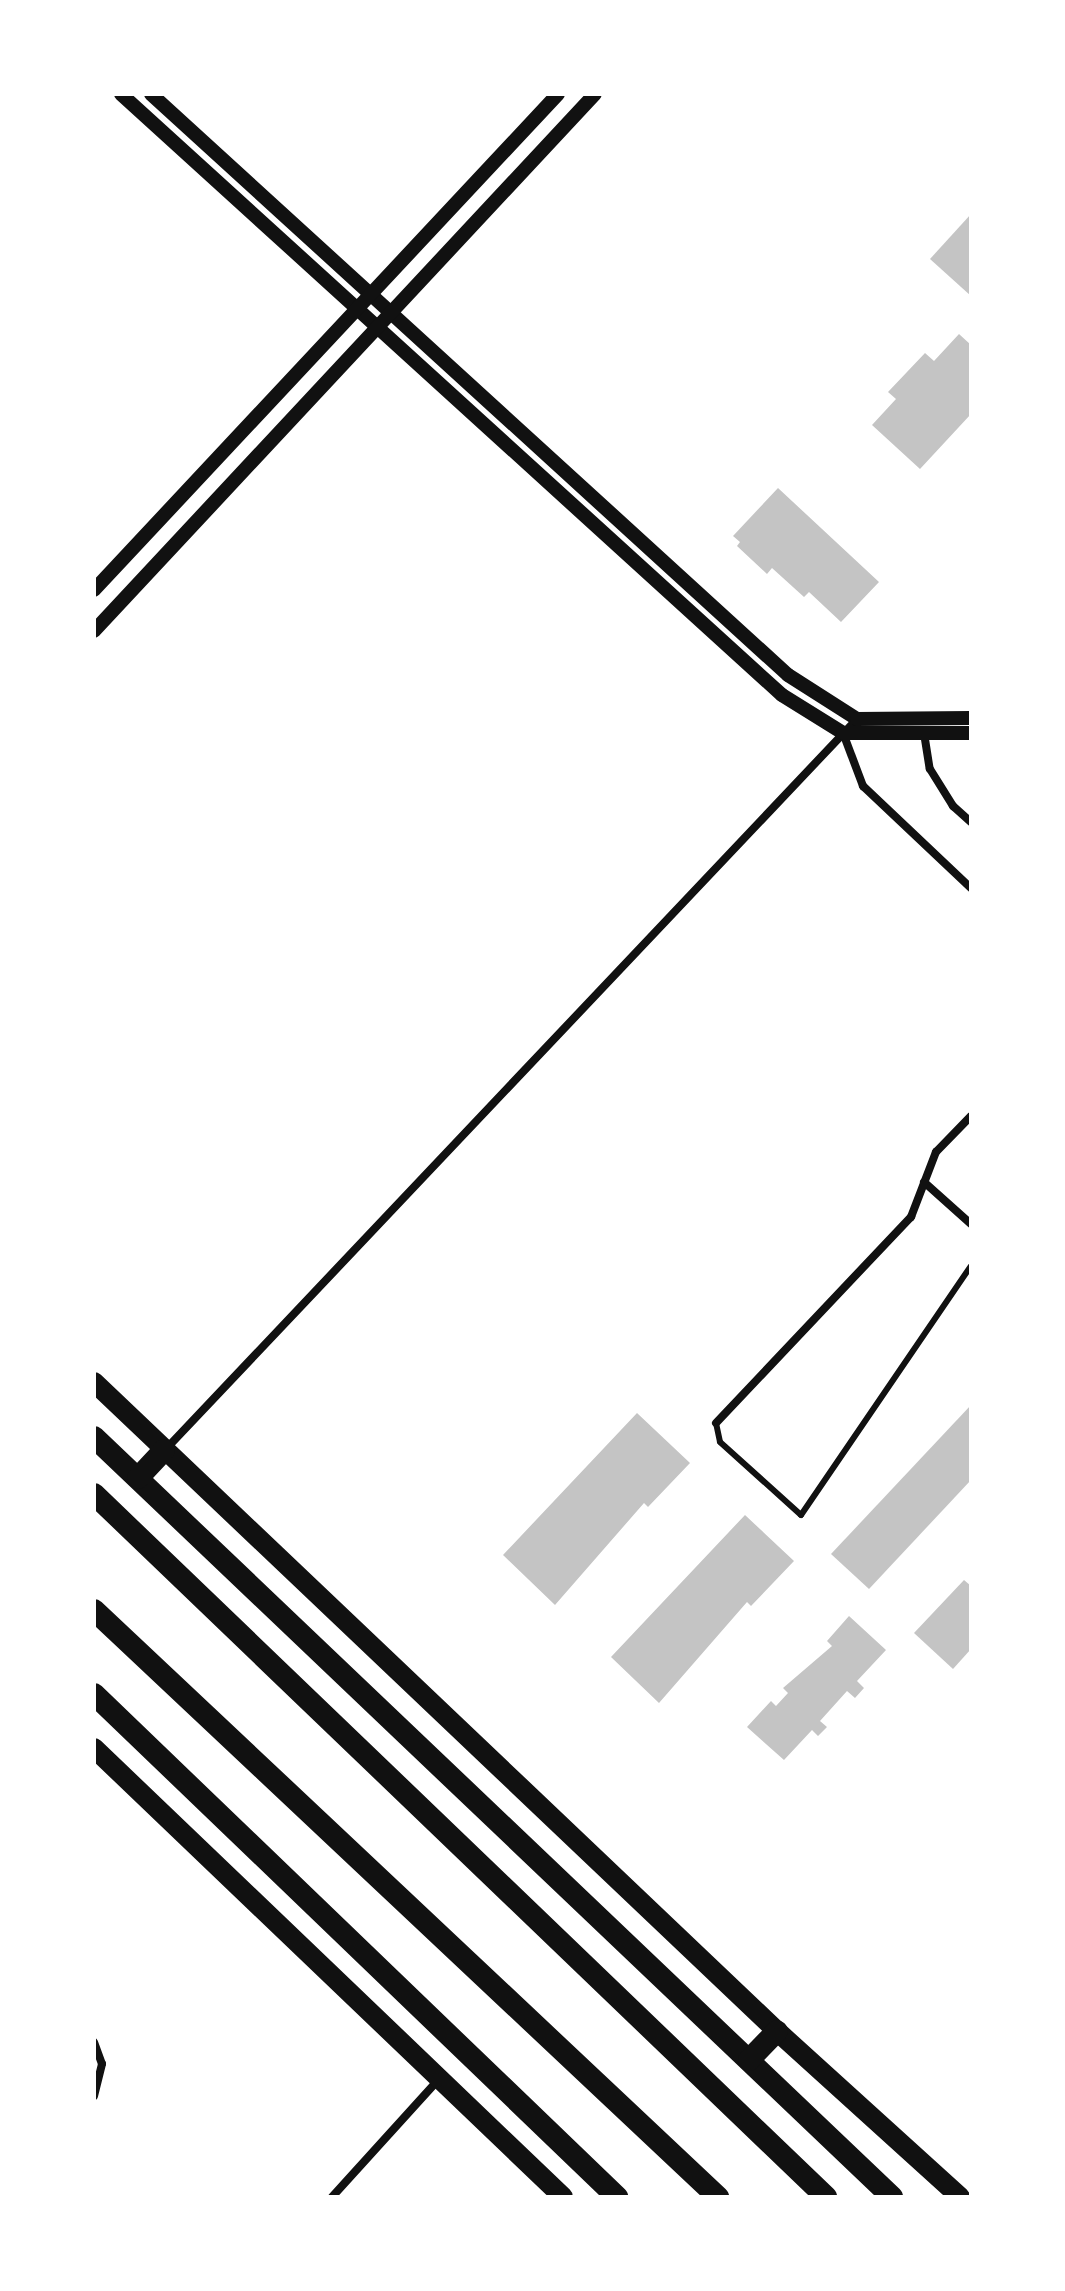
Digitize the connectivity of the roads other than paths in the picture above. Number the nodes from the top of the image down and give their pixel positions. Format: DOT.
graph roads {
  1 [pos="121,94"];
  2 [pos="151,94"];
  3 [pos="558,94"];
  4 [pos="595,94"];
  5 [pos="370,295"];
  6 [pos="357,309"];
  7 [pos="390,313"];
  8 [pos="376,328"];
  9 [pos="94,590"];
  10 [pos="94,631"];
  11 [pos="971,718"];
  12 [pos="857,719"];
  13 [pos="843,733"];
  14 [pos="924,733"];
  15 [pos="971,733"];
  16 [pos="971,822"];
  17 [pos="971,888"];
  18 [pos="971,1116"];
  19 [pos="924,1182"];
  20 [pos="971,1224"];
  21 [pos="971,1266"];
  22 [pos="94,1382"];
  23 [pos="716,1423"];
  24 [pos="94,1437"];
  25 [pos="164,1450"];
  26 [pos="138,1478"];
  27 [pos="94,1494"];
  28 [pos="94,1610"];
  29 [pos="94,1694"];
  30 [pos="94,1748"];
  31 [pos="777,2031"];
  32 [pos="94,2042"];
  33 [pos="749,2060"];
  34 [pos="440,2078"];
  35 [pos="94,2096"];
  36 [pos="332,2197"];
  37 [pos="563,2197"];
  38 [pos="617,2197"];
  39 [pos="718,2197"];
  40 [pos="826,2197"];
  41 [pos="892,2197"];
  42 [pos="960,2197"];
  1 -- 6 [label="street"];
  2 -- 5 [label="street"];
  3 -- 5 [label="street"];
  4 -- 7 [label="street"];
  5 -- 6 [label="street"];
  5 -- 7 [label="street"];
  6 -- 8 [label="street"];
  6 -- 9 [label="street"];
  7 -- 8 [label="street"];
  7 -- 12 [label="street"];
  8 -- 10 [label="street"];
  8 -- 13 [label="street"];
  11 -- 12 [label="street"];
  12 -- 13 [label="street"];
  13 -- 14 [label="street"];
  13 -- 17 [label="street"];
  13 -- 25 [label="street"];
  14 -- 15 [label="street"];
  14 -- 16 [label="street"];
  18 -- 19 [label="street"];
  19 -- 20 [label="street"];
  19 -- 23 [label="street"];
  21 -- 23 [label="lane"];
  22 -- 25 [label="main road"];
  24 -- 26 [label="highway"];
  25 -- 26 [label="highway"];
  25 -- 31 [label="main road"];
  26 -- 33 [label="highway"];
  27 -- 40 [label="highway"];
  28 -- 39 [label="highway"];
  29 -- 38 [label="highway"];
  30 -- 34 [label="main road"];
  31 -- 33 [label="highway"];
  31 -- 42 [label="main road"];
  32 -- 35 [label="street"];
  33 -- 41 [label="highway"];
  34 -- 36 [label="street"];
  34 -- 37 [label="main road"];
}
